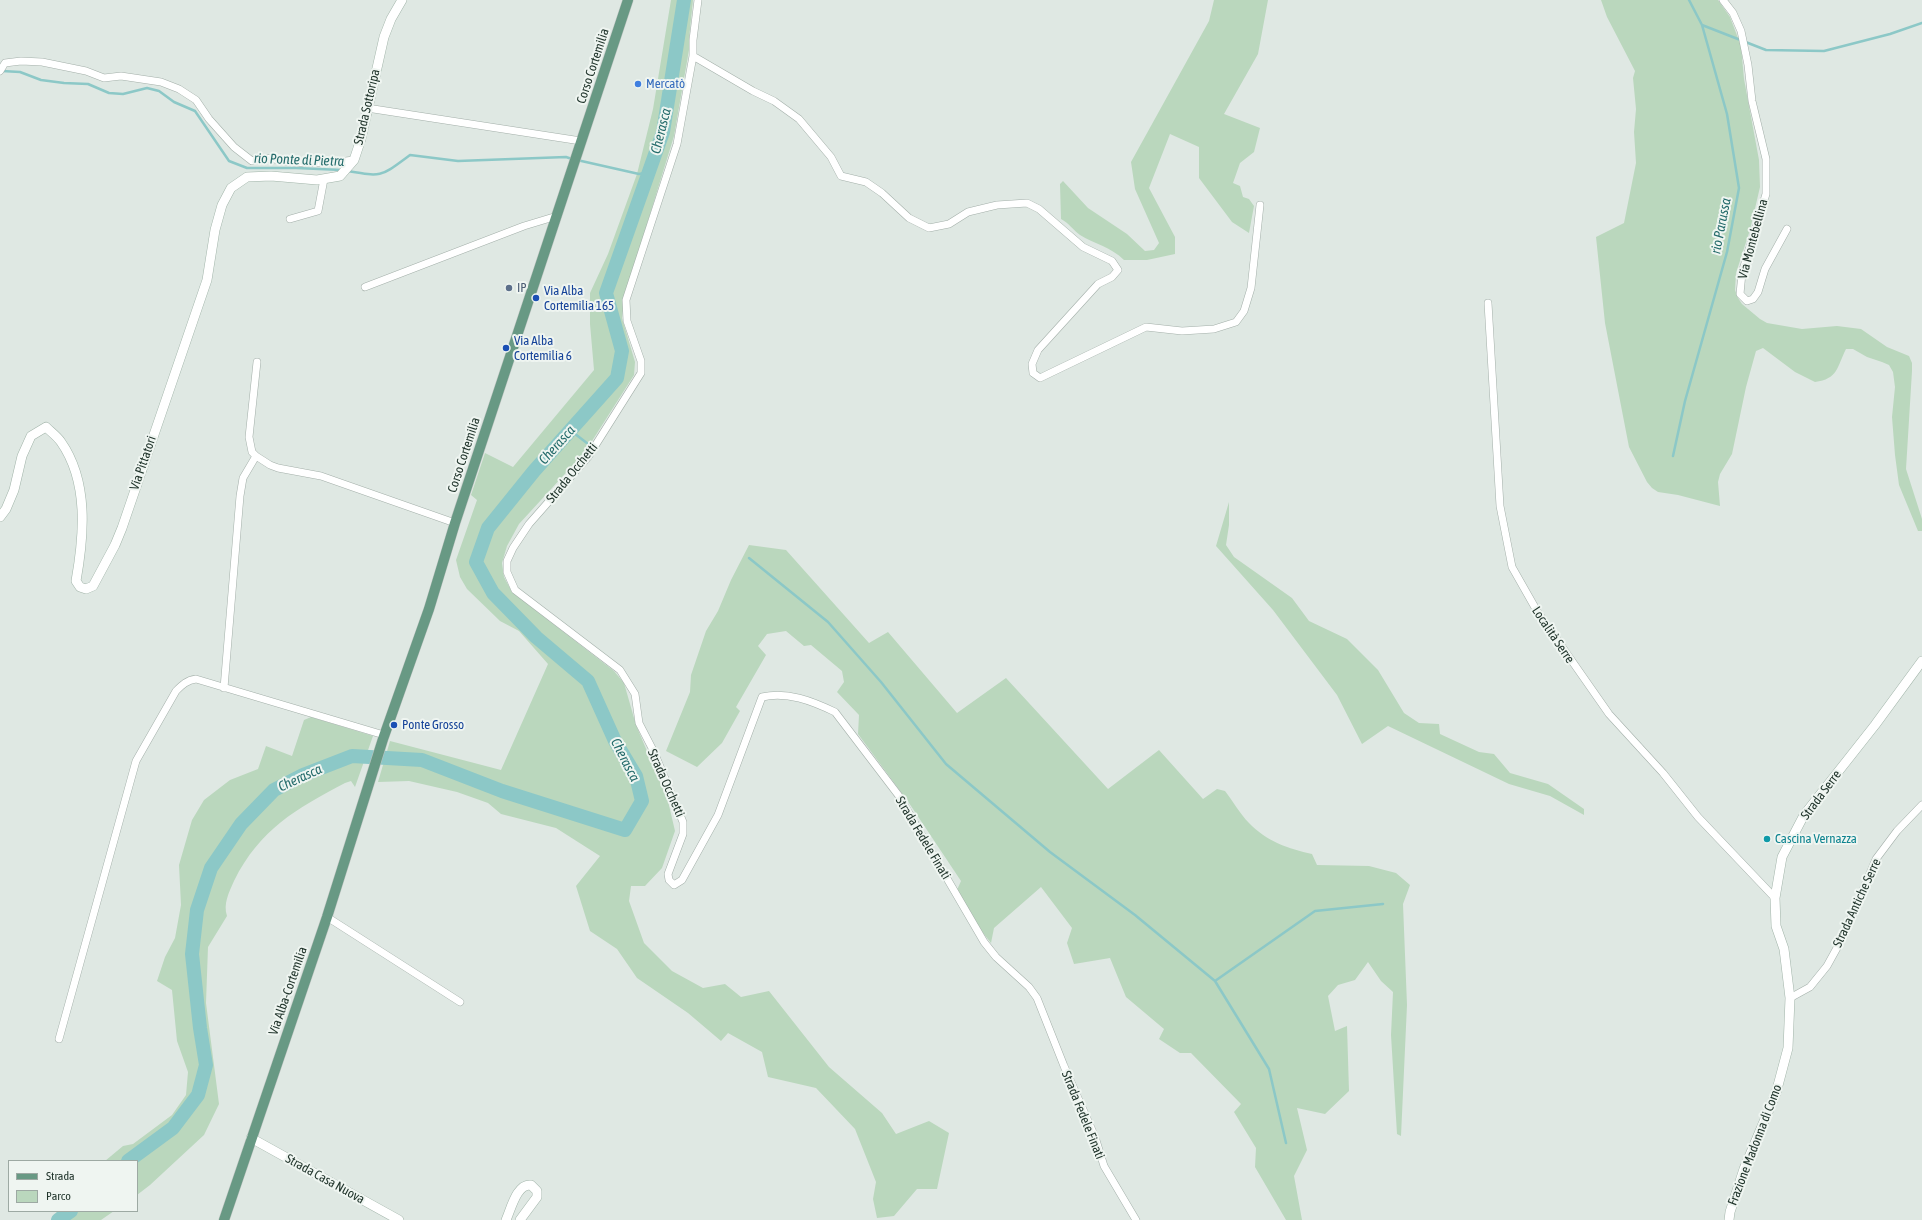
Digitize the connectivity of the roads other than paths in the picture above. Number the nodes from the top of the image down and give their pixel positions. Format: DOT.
graph roads {
  1 [pos="402,0"];
  2 [pos="628,0"];
  3 [pos="698,0"];
  4 [pos="1723,0"];
  5 [pos="693,56"];
  6 [pos="2,68"];
  7 [pos="367,108"];
  8 [pos="581,141"];
  9 [pos="351,163"];
  10 [pos="324,179"];
  11 [pos="1260,205"];
  12 [pos="557,216"];
  13 [pos="290,220"];
  14 [pos="1787,228"];
  15 [pos="365,287"];
  16 [pos="1488,303"];
  17 [pos="256,362"];
  18 [pos="256,456"];
  19 [pos="0,517"];
  20 [pos="455,523"];
  21 [pos="1922,661"];
  22 [pos="224,688"];
  23 [pos="383,737"];
  24 [pos="373,768"];
  25 [pos="1922,804"];
  26 [pos="674,885"];
  27 [pos="1774,898"];
  28 [pos="327,917"];
  29 [pos="1790,998"];
  30 [pos="460,1002"];
  31 [pos="59,1039"];
  32 [pos="251,1138"];
  33 [pos="224,1220"];
  34 [pos="399,1220"];
  35 [pos="506,1220"];
  36 [pos="520,1220"];
  37 [pos="1136,1220"];
  38 [pos="1729,1220"];
  1 -- 7 [label="street, Strada Sottoripa"];
  2 -- 8 [label="main road, Corso Cortemilia"];
  3 -- 5 [label="street, Strada Occhetti"];
  4 -- 14 [label="street, Via Montebellina"];
  5 -- 11 [label="street"];
  5 -- 26 [label="street, Strada Occhetti"];
  6 -- 9 [label="street, Strada Sottoripa"];
  7 -- 8 [label="street"];
  7 -- 9 [label="street, Strada Sottoripa"];
  8 -- 12 [label="main road, Corso Cortemilia"];
  9 -- 10 [label="street, Via Pittatori"];
  10 -- 13 [label="street"];
  10 -- 19 [label="street, Via Pittatori"];
  12 -- 15 [label="street"];
  12 -- 20 [label="main road, Corso Cortemilia"];
  16 -- 27 [label="street, Località Serre"];
  17 -- 18 [label="street"];
  18 -- 20 [label="street"];
  18 -- 22 [label="street"];
  20 -- 23 [label="main road, Corso Cortemilia"];
  21 -- 27 [label="street, Strada Serre"];
  22 -- 23 [label="street"];
  22 -- 31 [label="street"];
  23 -- 24 [label="main road, Corso Cortemilia"];
  24 -- 28 [label="main road, Via Alba-Cortemilia"];
  25 -- 29 [label="street, Strada Antiche Serre"];
  26 -- 37 [label="street, Strada Fedele Finati"];
  27 -- 29 [label="street, Strada Serre"];
  28 -- 30 [label="street"];
  28 -- 32 [label="main road, Via Alba-Cortemilia"];
  29 -- 38 [label="street, Frazione Madonna di Como"];
  32 -- 33 [label="main road, Via Alba-Cortemilia"];
  32 -- 34 [label="street, Strada Casa Nuova"];
  35 -- 36 [label="street"];
}
